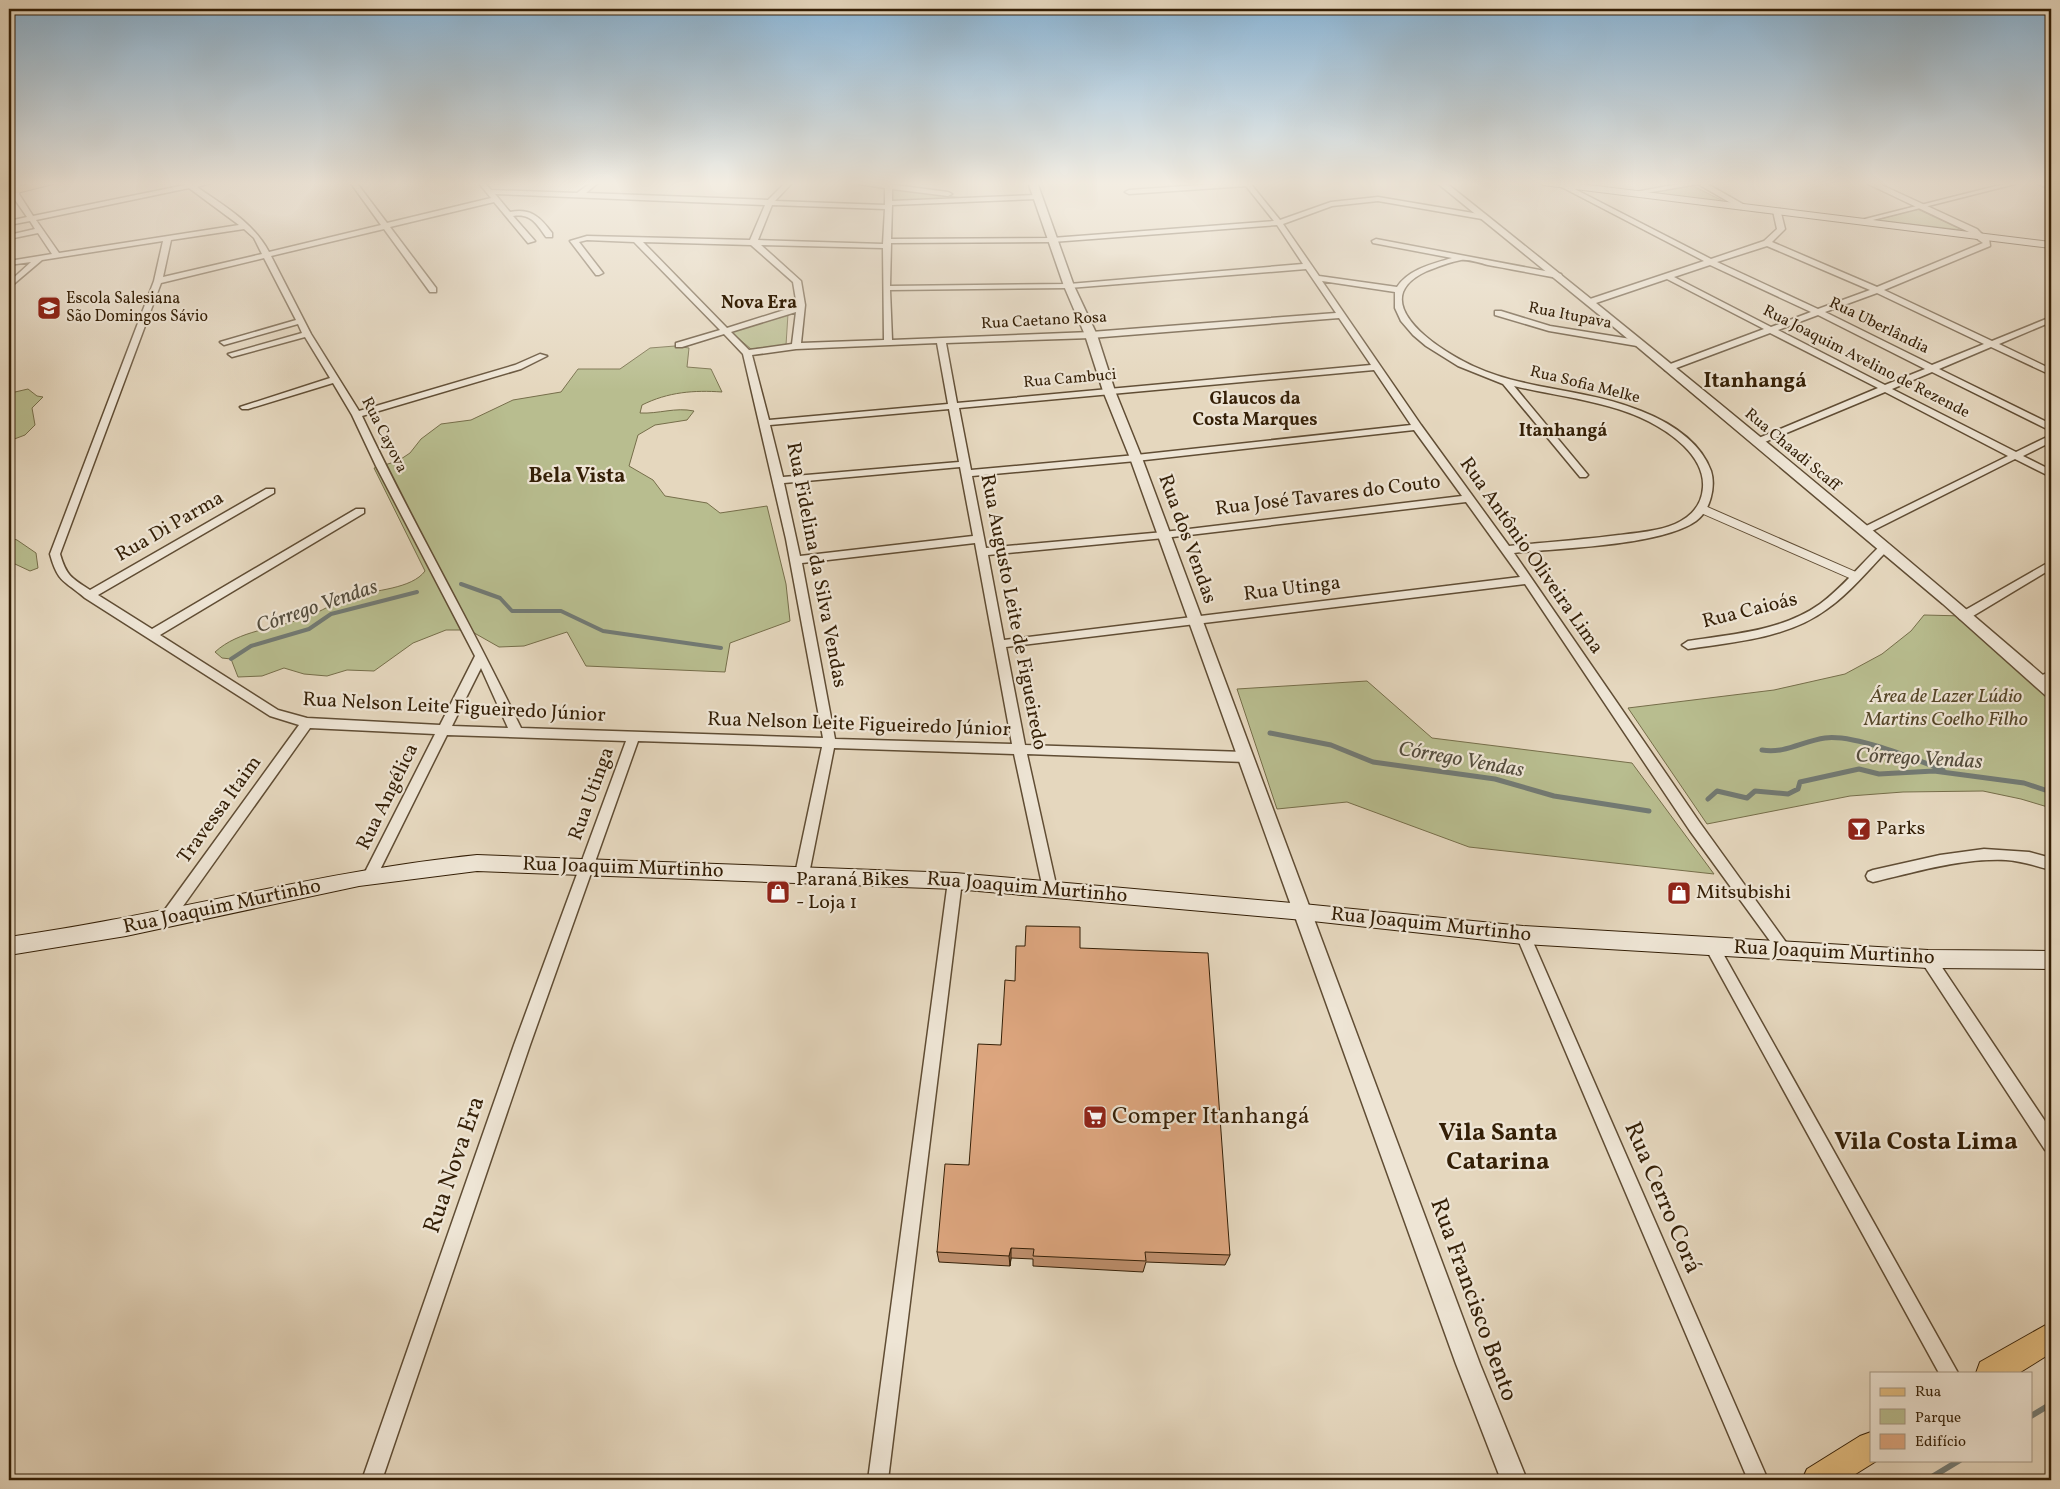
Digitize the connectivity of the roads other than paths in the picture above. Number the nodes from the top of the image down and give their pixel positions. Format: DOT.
graph roads {
  1 [pos="54,251"];
  2 [pos="85,251"];
  3 [pos="165,251"];
  4 [pos="264,251"];
  5 [pos="281,251"];
  6 [pos="405,251"];
  7 [pos="582,251"];
  8 [pos="648,251"];
  9 [pos="764,251"];
  10 [pos="887,251"];
  11 [pos="1056,251"];
  12 [pos="1298,251"];
  13 [pos="1428,251"];
  14 [pos="1526,251"];
  15 [pos="1692,251"];
  16 [pos="1742,251"];
  17 [pos="1787,251"];
  18 [pos="1969,251"];
  19 [pos="266,255"];
  20 [pos="57,256"];
  21 [pos="40,258"];
  22 [pos="1461,258"];
  23 [pos="1712,262"];
  24 [pos="9,263"];
  25 [pos="1308,266"];
  26 [pos="599,273"];
  27 [pos="1558,276"];
  28 [pos="1668,276"];
  29 [pos="1317,278"];
  30 [pos="158,281"];
  31 [pos="9,286"];
  32 [pos="1069,286"];
  33 [pos="886,288"];
  34 [pos="433,290"];
  35 [pos="1398,290"];
  36 [pos="1877,290"];
  37 [pos="1590,302"];
  38 [pos="800,308"];
  39 [pos="1818,312"];
  40 [pos="1498,313"];
  41 [pos="1342,315"];
  42 [pos="2051,319"];
  43 [pos="301,321"];
  44 [pos="725,330"];
  45 [pos="1772,330"];
  46 [pos="307,334"];
  47 [pos="1091,335"];
  48 [pos="941,341"];
  49 [pos="224,342"];
  50 [pos="888,342"];
  51 [pos="1637,343"];
  52 [pos="1993,344"];
  53 [pos="679,345"];
  54 [pos="796,346"];
  55 [pos="747,353"];
  56 [pos="232,354"];
  57 [pos="543,356"];
  58 [pos="1376,367"];
  59 [pos="1668,368"];
  60 [pos="1933,369"];
  61 [pos="2051,372"];
  62 [pos="336,379"];
  63 [pos="1506,382"];
  64 [pos="1887,388"];
  65 [pos="1109,391"];
  66 [pos="955,405"];
  67 [pos="245,407"];
  68 [pos="357,415"];
  69 [pos="767,423"];
  70 [pos="1417,427"];
  71 [pos="2051,428"];
  72 [pos="2051,438"];
  73 [pos="1757,442"];
  74 [pos="2014,456"];
  75 [pos="1136,458"];
  76 [pos="966,468"];
  77 [pos="2051,474"];
  78 [pos="1583,475"];
  79 [pos="780,480"];
  80 [pos="270,491"];
  81 [pos="1470,498"];
  82 [pos="1702,509"];
  83 [pos="360,512"];
  84 [pos="1864,531"];
  85 [pos="1164,534"];
  86 [pos="980,539"];
  87 [pos="1884,548"];
  88 [pos="1507,550"];
  89 [pos="982,552"];
  90 [pos="797,560"];
  91 [pos="2051,564"];
  92 [pos="1855,576"];
  93 [pos="1528,580"];
  94 [pos="89,595"];
  95 [pos="1964,616"];
  96 [pos="1196,621"];
  97 [pos="152,635"];
  98 [pos="1001,644"];
  99 [pos="1688,645"];
  100 [pos="481,656"];
  101 [pos="2046,678"];
  102 [pos="2051,691"];
  103 [pos="307,723"];
  104 [pos="442,730"];
  105 [pos="516,731"];
  106 [pos="634,735"];
  107 [pos="829,742"];
  108 [pos="1020,750"];
  109 [pos="1245,757"];
  110 [pos="2051,864"];
  111 [pos="588,866"];
  112 [pos="802,874"];
  113 [pos="370,876"];
  114 [pos="1873,876"];
  115 [pos="955,881"];
  116 [pos="1050,889"];
  117 [pos="1303,912"];
  118 [pos="166,919"];
  119 [pos="1523,935"];
  120 [pos="1711,945"];
  121 [pos="9,946"];
  122 [pos="1786,952"];
  123 [pos="1928,959"];
  124 [pos="2051,960"];
  125 [pos="2051,1144"];
  126 [pos="2051,1337"];
  127 [pos="1948,1372"];
  128 [pos="1992,1372"];
  129 [pos="1870,1448"];
  130 [pos="372,1480"];
  131 [pos="878,1480"];
  132 [pos="1514,1480"];
  133 [pos="1758,1480"];
  134 [pos="1818,1480"];
  1 -- 20 [label="street"];
  2 -- 20 [label="street"];
  3 -- 30 [label="street, Rua Nelson Leite Figueiredo Júnior"];
  4 -- 19 [label="street, Rua Cayova"];
  5 -- 19 [label="street"];
  6 -- 34 [label="street"];
  7 -- 26 [label="street"];
  8 -- 44 [label="street"];
  9 -- 38 [label="street"];
  10 -- 33 [label="street"];
  11 -- 32 [label="street, Rua dos Vendas"];
  12 -- 25 [label="street, Rua Antônio Oliveira Lima"];
  13 -- 22 [label="street"];
  14 -- 27 [label="street, Rua Chaadi Scaff"];
  15 -- 23 [label="street, Rua Uberlândia"];
  16 -- 23 [label="street"];
  17 -- 36 [label="street"];
  18 -- 36 [label="street"];
  19 -- 30 [label="street"];
  19 -- 43 [label="street, Rua Cayova"];
  20 -- 21 [label="street"];
  21 -- 24 [label="street"];
  21 -- 31 [label="street"];
  22 -- 27 [label="street"];
  22 -- 35 [label="street"];
  23 -- 28 [label="street"];
  23 -- 39 [label="street, Rua Uberlândia"];
  25 -- 29 [label="street, Rua Antônio Oliveira Lima"];
  25 -- 32 [label="street"];
  27 -- 37 [label="street, Rua Chaadi Scaff"];
  28 -- 37 [label="street"];
  28 -- 45 [label="street, Rua Joaquim Avelino de Rezende"];
  29 -- 35 [label="street"];
  29 -- 41 [label="street, Rua Antônio Oliveira Lima"];
  30 -- 94 [label="street, Rua Nelson Leite Figueiredo Júnior"];
  32 -- 33 [label="street"];
  32 -- 47 [label="street, Rua dos Vendas"];
  33 -- 50 [label="street"];
  35 -- 63 [label="street, Rua Sofia Melke"];
  36 -- 39 [label="street"];
  36 -- 52 [label="street"];
  37 -- 51 [label="street, Rua Chaadi Scaff"];
  38 -- 44 [label="street"];
  38 -- 54 [label="street"];
  39 -- 45 [label="street"];
  39 -- 60 [label="street, Rua Uberlândia"];
  40 -- 51 [label="street, Rua Itupava"];
  41 -- 47 [label="street, Rua Caetano Rosa"];
  41 -- 58 [label="street, Rua Antônio Oliveira Lima"];
  42 -- 52 [label="street"];
  43 -- 46 [label="street, Rua Cayova"];
  43 -- 49 [label="street"];
  44 -- 53 [label="street"];
  44 -- 55 [label="street"];
  45 -- 59 [label="street"];
  45 -- 64 [label="street, Rua Joaquim Avelino de Rezende"];
  46 -- 56 [label="street"];
  46 -- 62 [label="street, Rua Cayova"];
  47 -- 48 [label="street, Rua Caetano Rosa"];
  47 -- 65 [label="street, Rua dos Vendas"];
  48 -- 50 [label="street, Rua Caetano Rosa"];
  48 -- 66 [label="street, Rua Augusto Leite de Figueiredo"];
  50 -- 54 [label="street, Rua Caetano Rosa"];
  51 -- 59 [label="street, Rua Chaadi Scaff"];
  52 -- 60 [label="street"];
  52 -- 61 [label="street"];
  54 -- 55 [label="street, Rua Caetano Rosa"];
  55 -- 69 [label="street, Rua Fidelina da Silva Vendas"];
  57 -- 68 [label="street"];
  58 -- 65 [label="street, Rua Cambuci"];
  58 -- 70 [label="street, Rua Antônio Oliveira Lima"];
  59 -- 73 [label="street, Rua Chaadi Scaff"];
  60 -- 64 [label="street"];
  60 -- 71 [label="street, Rua Uberlândia"];
  62 -- 67 [label="street"];
  62 -- 68 [label="street, Rua Cayova"];
  63 -- 78 [label="street"];
  63 -- 82 [label="street, Rua Sofia Melke"];
  64 -- 73 [label="street"];
  64 -- 74 [label="street, Rua Joaquim Avelino de Rezende"];
  65 -- 66 [label="street, Rua Cambuci"];
  65 -- 75 [label="street, Rua dos Vendas"];
  66 -- 69 [label="street, Rua Cambuci"];
  66 -- 76 [label="street, Rua Augusto Leite de Figueiredo"];
  68 -- 100 [label="street, Rua Cayova"];
  69 -- 79 [label="street, Rua Fidelina da Silva Vendas"];
  70 -- 75 [label="street"];
  70 -- 81 [label="street, Rua Antônio Oliveira Lima"];
  72 -- 74 [label="street"];
  73 -- 84 [label="street, Rua Chaadi Scaff"];
  74 -- 77 [label="street, Rua Joaquim Avelino de Rezende"];
  74 -- 84 [label="street"];
  75 -- 76 [label="street"];
  75 -- 85 [label="street, Rua dos Vendas"];
  76 -- 79 [label="street"];
  76 -- 86 [label="street, Rua Augusto Leite de Figueiredo"];
  79 -- 90 [label="street, Rua Fidelina da Silva Vendas"];
  80 -- 94 [label="street, Rua Di Parma"];
  81 -- 85 [label="street, Rua José Tavares do Couto"];
  81 -- 88 [label="street, Rua Antônio Oliveira Lima"];
  82 -- 88 [label="street"];
  82 -- 92 [label="street"];
  83 -- 97 [label="street"];
  84 -- 87 [label="street, Rua Chaadi Scaff"];
  85 -- 89 [label="street, Rua José Tavares do Couto"];
  85 -- 96 [label="street, Rua dos Vendas"];
  86 -- 89 [label="street, Rua Augusto Leite de Figueiredo"];
  86 -- 90 [label="street"];
  87 -- 92 [label="street, Rua Caioás"];
  87 -- 95 [label="street, Rua Chaadi Scaff"];
  88 -- 93 [label="street, Rua Antônio Oliveira Lima"];
  89 -- 98 [label="street, Rua Augusto Leite de Figueiredo"];
  90 -- 107 [label="street, Rua Fidelina da Silva Vendas"];
  91 -- 95 [label="street"];
  92 -- 99 [label="street, Rua Caioás"];
  93 -- 96 [label="street, Rua Utinga"];
  93 -- 122 [label="street, Rua Antônio Oliveira Lima"];
  94 -- 97 [label="street, Rua Nelson Leite Figueiredo Júnior"];
  95 -- 101 [label="street, Rua Chaadi Scaff"];
  96 -- 98 [label="street, Rua Utinga"];
  96 -- 109 [label="street, Rua dos Vendas"];
  97 -- 103 [label="street, Rua Nelson Leite Figueiredo Júnior"];
  98 -- 108 [label="street, Rua Augusto Leite de Figueiredo"];
  100 -- 104 [label="street, Rua Angélica"];
  100 -- 105 [label="street, Rua Cayova"];
  101 -- 102 [label="street, Rua Chaadi Scaff"];
  103 -- 104 [label="street, Rua Nelson Leite Figueiredo Júnior"];
  103 -- 118 [label="street, Travessa Itaim"];
  104 -- 105 [label="street, Rua Nelson Leite Figueiredo Júnior"];
  104 -- 113 [label="street, Rua Angélica"];
  105 -- 106 [label="street, Rua Nelson Leite Figueiredo Júnior"];
  106 -- 107 [label="street, Rua Nelson Leite Figueiredo Júnior"];
  106 -- 111 [label="street, Rua Utinga"];
  107 -- 108 [label="street, Rua Nelson Leite Figueiredo Júnior"];
  107 -- 112 [label="street, Rua Fidelina da Silva Vendas"];
  108 -- 109 [label="street, Rua Nelson Leite Figueiredo Júnior"];
  108 -- 116 [label="street, Rua Augusto Leite de Figueiredo"];
  109 -- 117 [label="street, Rua dos Vendas"];
  110 -- 114 [label="street"];
  111 -- 112 [label="main road, Rua Joaquim Murtinho"];
  111 -- 113 [label="main road, Rua Joaquim Murtinho"];
  111 -- 130 [label="street, Rua Nova Era"];
  112 -- 115 [label="main road, Rua Joaquim Murtinho"];
  113 -- 118 [label="main road, Rua Joaquim Murtinho"];
  115 -- 116 [label="main road, Rua Joaquim Murtinho"];
  115 -- 131 [label="street"];
  116 -- 117 [label="main road, Rua Joaquim Murtinho"];
  117 -- 119 [label="main road, Rua Joaquim Murtinho"];
  117 -- 132 [label="street, Rua Francisco Bento"];
  118 -- 121 [label="main road, Rua Joaquim Murtinho"];
  119 -- 120 [label="main road, Rua Joaquim Murtinho"];
  119 -- 133 [label="street, Rua Cerro Corá"];
  120 -- 122 [label="main road, Rua Joaquim Murtinho"];
  120 -- 127 [label="street"];
  122 -- 123 [label="main road, Rua Joaquim Murtinho"];
  123 -- 124 [label="main road, Rua Joaquim Murtinho"];
  123 -- 125 [label="street"];
  126 -- 128 [label="main road"];
  129 -- 134 [label="main road"];
}
